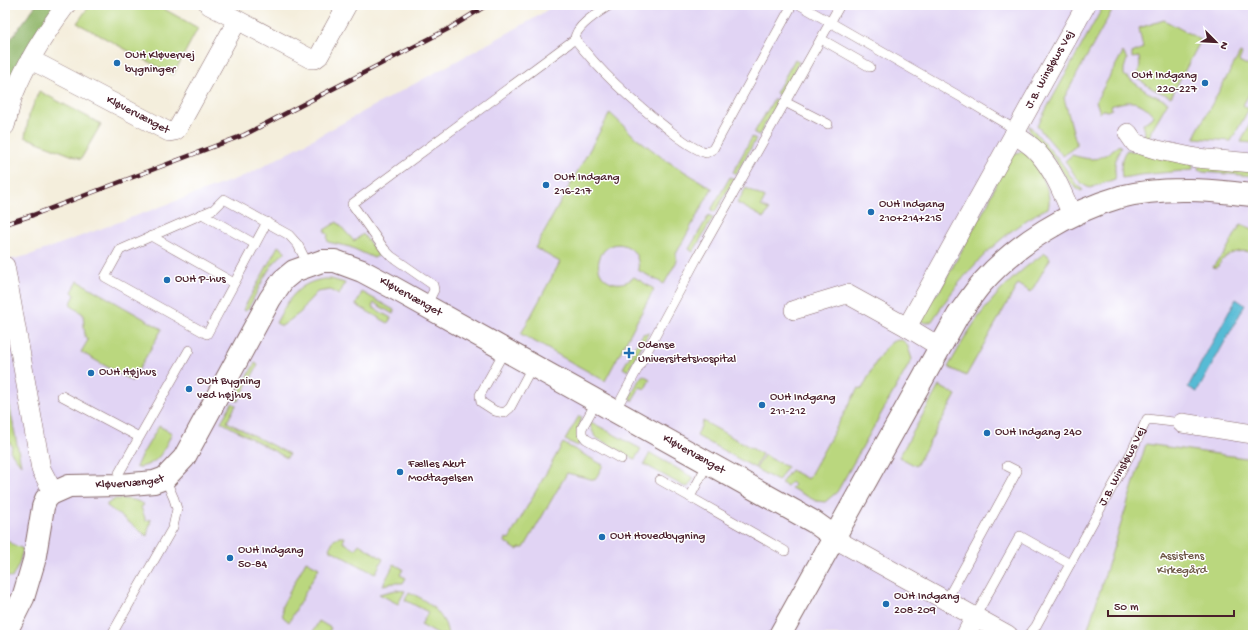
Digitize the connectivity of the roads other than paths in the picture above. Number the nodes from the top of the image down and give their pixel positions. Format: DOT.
graph roads {
  1 [pos="66,5"];
  2 [pos="209,5"];
  3 [pos="347,5"];
  4 [pos="610,5"];
  5 [pos="792,5"];
  6 [pos="800,5"];
  7 [pos="840,5"];
  8 [pos="1086,5"];
  9 [pos="237,21"];
  10 [pos="830,22"];
  11 [pos="575,39"];
  12 [pos="821,39"];
  13 [pos="30,60"];
  14 [pos="870,67"];
  15 [pos="785,102"];
  16 [pos="828,124"];
  17 [pos="5,126"];
  18 [pos="1015,132"];
  19 [pos="1128,133"];
  20 [pos="1253,163"];
  21 [pos="1253,195"];
  22 [pos="202,214"];
  23 [pos="1072,215"];
  24 [pos="267,222"];
  25 [pos="152,236"];
  26 [pos="255,244"];
  27 [pos="308,265"];
  28 [pos="5,266"];
  29 [pos="234,283"];
  30 [pos="426,306"];
  31 [pos="794,310"];
  32 [pos="906,327"];
  33 [pos="940,347"];
  34 [pos="189,350"];
  35 [pos="505,350"];
  36 [pos="533,365"];
  37 [pos="62,396"];
  38 [pos="606,406"];
  39 [pos="1182,423"];
  40 [pos="1253,434"];
  41 [pos="139,437"];
  42 [pos="621,459"];
  43 [pos="708,463"];
  44 [pos="1008,466"];
  45 [pos="165,478"];
  46 [pos="660,480"];
  47 [pos="120,485"];
  48 [pos="52,492"];
  49 [pos="690,498"];
  50 [pos="835,537"];
  51 [pos="785,551"];
  52 [pos="1070,564"];
  53 [pos="946,601"];
  54 [pos="976,617"];
  55 [pos="6,628"];
  56 [pos="112,634"];
  57 [pos="780,635"];
  58 [pos="966,635"];
  59 [pos="1008,635"];
  60 [pos="1029,635"];
  1 -- 13 [label="street"];
  2 -- 9 [label="street"];
  3 -- 9 [label="street"];
  4 -- 11 [label="lane"];
  5 -- 11 [label="lane"];
  6 -- 10 [label="lane"];
  7 -- 10 [label="lane"];
  8 -- 18 [label="street, J.B. Winsløws Vej"];
  9 -- 13 [label="street, Kløvervænget"];
  10 -- 12 [label="lane"];
  10 -- 18 [label="lane"];
  11 -- 30 [label="lane"];
  12 -- 14 [label="lane"];
  12 -- 15 [label="lane"];
  13 -- 17 [label="street"];
  15 -- 16 [label="lane"];
  15 -- 38 [label="lane"];
  18 -- 23 [label="street"];
  18 -- 32 [label="street, J.B. Winsløws Vej"];
  19 -- 20 [label="street"];
  21 -- 23 [label="street"];
  22 -- 24 [label="lane"];
  22 -- 25 [label="lane"];
  22 -- 26 [label="lane"];
  23 -- 33 [label="street"];
  24 -- 26 [label="lane"];
  24 -- 27 [label="lane"];
  25 -- 29 [label="lane"];
  25 -- 29 [label="lane"];
  26 -- 29 [label="lane"];
  27 -- 30 [label="street, Kløvervænget"];
  27 -- 45 [label="street, Kløvervænget"];
  28 -- 48 [label="street"];
  30 -- 35 [label="street, Kløvervænget"];
  31 -- 32 [label="street"];
  32 -- 33 [label="street"];
  33 -- 50 [label="street"];
  34 -- 41 [label="lane"];
  35 -- 36 [label="street, Kløvervænget"];
  35 -- 36 [label="lane"];
  36 -- 38 [label="street, Kløvervænget"];
  37 -- 41 [label="lane"];
  38 -- 42 [label="lane"];
  38 -- 43 [label="street, Kløvervænget"];
  39 -- 40 [label="street, J.B. Winsløws Vej"];
  39 -- 52 [label="lane, J.B. Winsløws Vej"];
  41 -- 47 [label="lane"];
  43 -- 49 [label="lane"];
  43 -- 50 [label="street, Kløvervænget"];
  44 -- 53 [label="lane"];
  45 -- 47 [label="street, Kløvervænget"];
  45 -- 56 [label="lane"];
  46 -- 49 [label="lane"];
  47 -- 48 [label="street, Kløvervænget"];
  48 -- 55 [label="street"];
  49 -- 51 [label="lane"];
  50 -- 53 [label="street"];
  50 -- 57 [label="street"];
  52 -- 54 [label="lane"];
  52 -- 60 [label="lane, J.B. Winsløws Vej"];
  53 -- 54 [label="street"];
  54 -- 58 [label="street"];
  54 -- 59 [label="street"];
}
